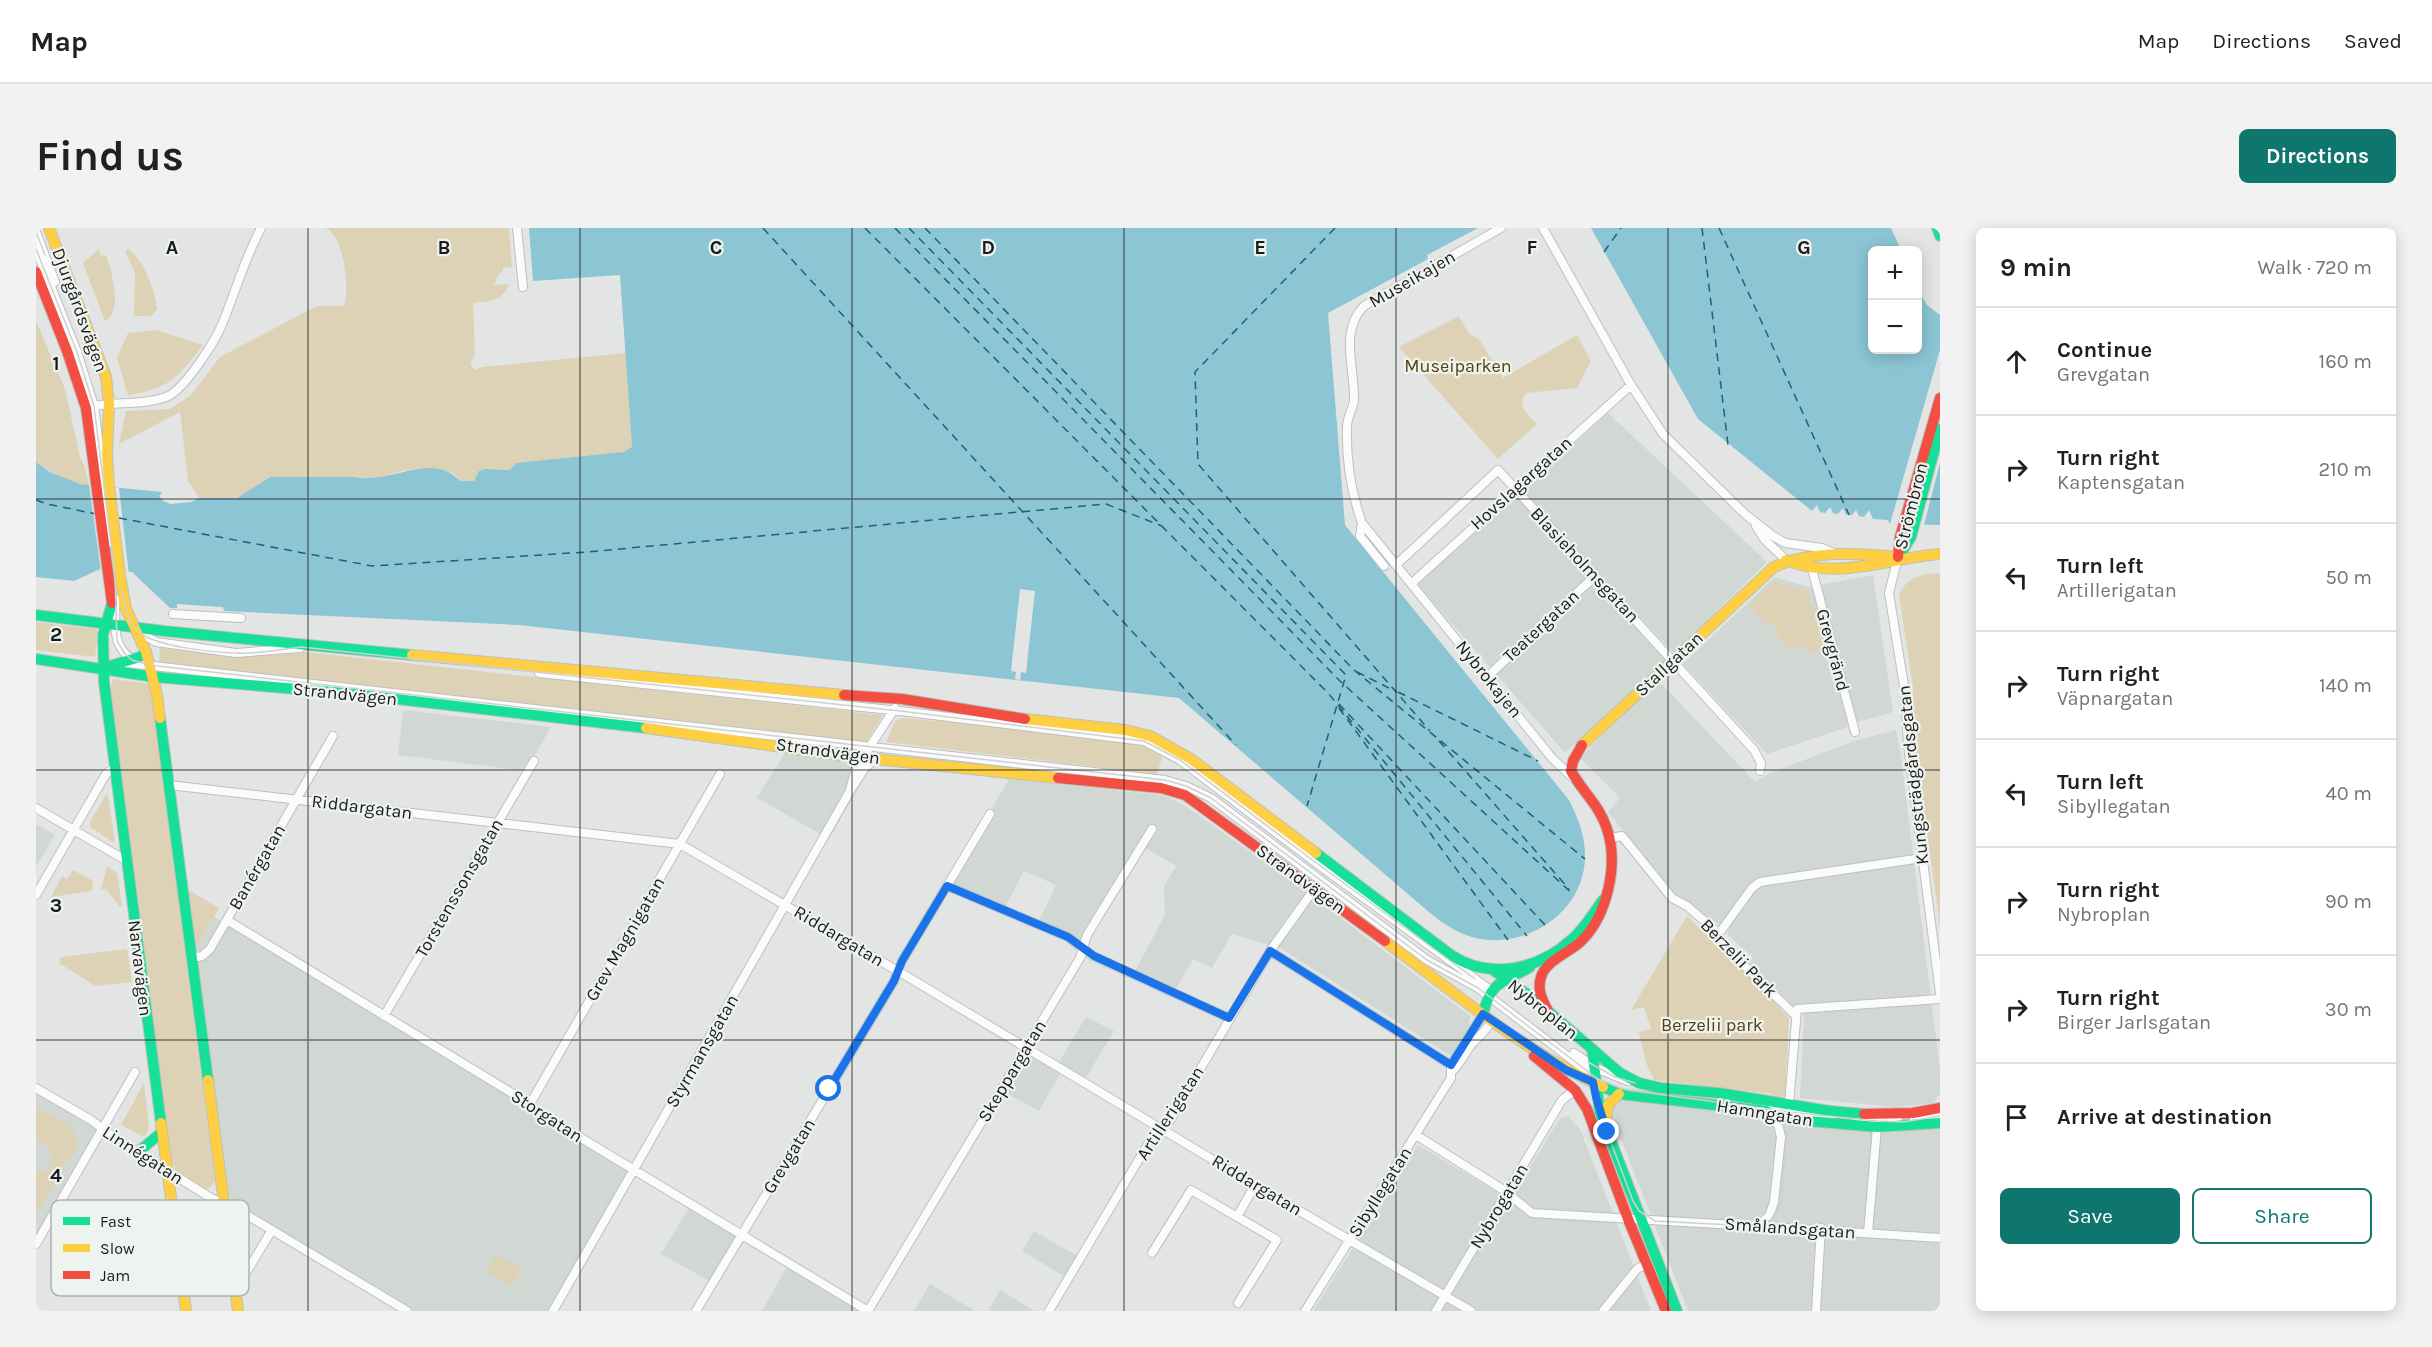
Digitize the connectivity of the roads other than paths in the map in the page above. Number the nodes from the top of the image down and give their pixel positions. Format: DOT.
graph roads {
  1 [pos="49,228"];
  2 [pos="261,228"];
  3 [pos="518,228"];
  4 [pos="1501,228"];
  5 [pos="1544,228"];
  6 [pos="1937,228"];
  7 [pos="36,232"];
  8 [pos="1940,236"];
  9 [pos="36,249"];
  10 [pos="36,272"];
  11 [pos="523,287"];
  12 [pos="1355,315"];
  13 [pos="1631,385"];
  14 [pos="1940,398"];
  15 [pos="97,406"];
  16 [pos="1940,429"];
  17 [pos="103,486"];
  18 [pos="1514,488"];
  19 [pos="1752,520"];
  20 [pos="1362,523"];
  21 [pos="1909,525"];
  22 [pos="1940,554"];
  23 [pos="1839,556"];
  24 [pos="1898,557"];
  25 [pos="1786,560"];
  26 [pos="1396,565"];
  27 [pos="1384,566"];
  28 [pos="1812,569"];
  29 [pos="115,574"];
  30 [pos="1595,576"];
  31 [pos="1412,583"];
  32 [pos="173,614"];
  33 [pos="36,615"];
  34 [pos="241,618"];
  35 [pos="110,625"];
  36 [pos="134,628"];
  37 [pos="36,660"];
  38 [pos="1672,660"];
  39 [pos="140,663"];
  40 [pos="102,668"];
  41 [pos="154,677"];
  42 [pos="1488,677"];
  43 [pos="892,711"];
  44 [pos="996,716"];
  45 [pos="1855,732"];
  46 [pos="333,736"];
  47 [pos="870,746"];
  48 [pos="864,756"];
  49 [pos="876,758"];
  50 [pos="534,761"];
  51 [pos="114,768"];
  52 [pos="1760,771"];
  53 [pos="720,774"];
  54 [pos="1575,779"];
  55 [pos="169,785"];
  56 [pos="850,791"];
  57 [pos="295,800"];
  58 [pos="36,808"];
  59 [pos="990,814"];
  60 [pos="497,823"];
  61 [pos="73,830"];
  62 [pos="1152,830"];
  63 [pos="1610,837"];
  64 [pos="680,844"];
  65 [pos="1922,858"];
  66 [pos="127,861"];
  67 [pos="947,886"];
  68 [pos="1314,888"];
  69 [pos="36,895"];
  70 [pos="1603,900"];
  71 [pos="786,904"];
  72 [pos="226,920"];
  73 [pos="1718,935"];
  74 [pos="1084,951"];
  75 [pos="1270,951"];
  76 [pos="192,958"];
  77 [pos="1535,963"];
  78 [pos="1493,970"];
  79 [pos="897,971"];
  80 [pos="1506,978"];
  81 [pos="1488,993"];
  82 [pos="1940,993"];
  83 [pos="1940,999"];
  84 [pos="1548,1011"];
  85 [pos="1796,1012"];
  86 [pos="1483,1014"];
  87 [pos="384,1016"];
  88 [pos="1229,1018"];
  89 [pos="1492,1021"];
  90 [pos="1026,1049"];
  91 [pos="1594,1051"];
  92 [pos="1579,1057"];
  93 [pos="1451,1068"];
  94 [pos="135,1072"];
  95 [pos="1593,1075"];
  96 [pos="1643,1084"];
  97 [pos="36,1088"];
  98 [pos="1575,1090"];
  99 [pos="1619,1094"];
  100 [pos="530,1104"];
  101 [pos="1789,1104"];
  102 [pos="1939,1110"];
  103 [pos="1776,1116"];
  104 [pos="1940,1123"];
  105 [pos="1161,1127"];
  106 [pos="1877,1127"];
  107 [pos="102,1129"];
  108 [pos="162,1132"];
  109 [pos="1607,1132"];
  110 [pos="1416,1135"];
  111 [pos="138,1152"];
  112 [pos="166,1171"];
  113 [pos="634,1172"];
  114 [pos="1255,1185"];
  115 [pos="1507,1193"];
  116 [pos="61,1200"];
  117 [pos="170,1200"];
  118 [pos="217,1200"];
  119 [pos="223,1200"];
  120 [pos="249,1217"];
  121 [pos="1237,1217"];
  122 [pos="51,1218"];
  123 [pos="1628,1219"];
  124 [pos="1640,1219"];
  125 [pos="1760,1224"];
  126 [pos="1821,1229"];
  127 [pos="272,1230"];
  128 [pos="1868,1233"];
  129 [pos="741,1236"];
  130 [pos="1940,1238"];
  131 [pos="1350,1240"];
  132 [pos="36,1244"];
  133 [pos="1152,1253"];
  134 [pos="1646,1264"];
  135 [pos="249,1268"];
  136 [pos="184,1296"];
  137 [pos="236,1296"];
  138 [pos="1445,1296"];
  139 [pos="1238,1303"];
  140 [pos="186,1311"];
  141 [pos="238,1311"];
  142 [pos="407,1311"];
  143 [pos="554,1311"];
  144 [pos="696,1311"];
  145 [pos="868,1311"];
  146 [pos="1048,1311"];
  147 [pos="1305,1311"];
  148 [pos="1436,1311"];
  149 [pos="1471,1311"];
  150 [pos="1603,1311"];
  151 [pos="1666,1311"];
  152 [pos="1672,1311"];
  153 [pos="1677,1311"];
  154 [pos="1816,1311"];
  1 -- 15 [label="street, Djurgårdsvägen"];
  2 -- 15 [label="street"];
  3 -- 11 [label="street"];
  4 -- 12 [label="street, Museikajen"];
  5 -- 13 [label="street"];
  6 -- 8 [label="street"];
  7 -- 15 [label="street, Djurgårdsvägen"];
  9 -- 15 [label="street, Djurgårdsvägen"];
  10 -- 15 [label="street, Djurgårdsvägen"];
  12 -- 20 [label="street, Nybrokajen"];
  13 -- 18 [label="street, Hovslagargatan"];
  13 -- 19 [label="street"];
  14 -- 21 [label="street, Strömbron"];
  15 -- 17 [label="street, Djurgårdsvägen"];
  15 -- 17 [label="street, Djurgårdsvägen"];
  16 -- 21 [label="street, Strömbron"];
  17 -- 29 [label="street"];
  18 -- 26 [label="street, Blasieholmsgatan"];
  18 -- 30 [label="street, Blasieholmsgatan"];
  18 -- 31 [label="street, Hovslagargatan"];
  19 -- 23 [label="street"];
  19 -- 25 [label="street"];
  20 -- 26 [label="street, Nybrokajen"];
  20 -- 27 [label="street, Nybrokajen"];
  21 -- 24 [label="street, Strömbron"];
  22 -- 24 [label="street"];
  23 -- 24 [label="street"];
  23 -- 25 [label="street"];
  24 -- 28 [label="street"];
  24 -- 65 [label="street, Kungsträdgårdsgatan"];
  25 -- 28 [label="street"];
  25 -- 38 [label="street, Stallgatan"];
  26 -- 31 [label="street, Nybrokajen"];
  28 -- 45 [label="street, Grevgränd"];
  29 -- 35 [label="street, Narvavägen"];
  29 -- 36 [label="street"];
  30 -- 38 [label="street, Blasieholmsgatan"];
  30 -- 42 [label="street, Teatergatan"];
  31 -- 42 [label="street, Nybrokajen"];
  32 -- 34 [label="street"];
  33 -- 35 [label="street, Strandvägen"];
  35 -- 36 [label="street, Strandvägen"];
  35 -- 39 [label="street"];
  35 -- 40 [label="street, Narvavägen"];
  36 -- 39 [label="street"];
  36 -- 43 [label="street, Strandvägen"];
  36 -- 44 [label="street, Strandvägen"];
  37 -- 40 [label="street, Strandvägen"];
  38 -- 52 [label="street, Blasieholmsgatan"];
  38 -- 54 [label="street, Stallgatan"];
  39 -- 40 [label="street, Strandvägen"];
  39 -- 41 [label="street"];
  39 -- 47 [label="street, Strandvägen"];
  40 -- 41 [label="street, Strandvägen"];
  40 -- 51 [label="street, Narvavägen"];
  41 -- 48 [label="street, Strandvägen"];
  41 -- 55 [label="street"];
  42 -- 54 [label="street, Nybrokajen"];
  43 -- 44 [label="street, Strandvägen"];
  43 -- 47 [label="street, Styrmansgatan"];
  43 -- 81 [label="street, Strandvägen"];
  44 -- 78 [label="street, Strandvägen"];
  46 -- 57 [label="street, Banérgatan"];
  47 -- 48 [label="street, Styrmansgatan"];
  47 -- 81 [label="street, Strandvägen"];
  48 -- 49 [label="street, Strandvägen"];
  48 -- 56 [label="street, Styrmansgatan"];
  49 -- 56 [label="street, Styrmansgatan"];
  49 -- 68 [label="street, Strandvägen"];
  50 -- 60 [label="street, Torstenssonsgatan"];
  51 -- 61 [label="street"];
  51 -- 66 [label="street, Narvavägen"];
  53 -- 64 [label="street, Grev Magnigatan"];
  54 -- 63 [label="street, Nybrokajen"];
  55 -- 57 [label="street, Riddargatan"];
  55 -- 76 [label="street"];
  56 -- 71 [label="street, Styrmansgatan"];
  57 -- 60 [label="street, Riddargatan"];
  57 -- 72 [label="street, Banérgatan"];
  58 -- 61 [label="street"];
  59 -- 67 [label="street, Grevgatan"];
  60 -- 64 [label="street, Riddargatan"];
  60 -- 87 [label="street, Torstenssonsgatan"];
  61 -- 66 [label="street"];
  61 -- 69 [label="street"];
  62 -- 74 [label="street, Skeppargatan"];
  63 -- 70 [label="street"];
  63 -- 73 [label="street, Berzelii Park"];
  64 -- 71 [label="street, Riddargatan"];
  64 -- 100 [label="street, Grev Magnigatan"];
  65 -- 73 [label="street"];
  65 -- 82 [label="street, Kungsträdgårdsgatan"];
  66 -- 108 [label="street, Narvavägen"];
  67 -- 74 [label="street"];
  67 -- 79 [label="street, Grevgatan"];
  68 -- 75 [label="street, Artillerigatan"];
  68 -- 86 [label="street, Strandvägen"];
  70 -- 77 [label="street"];
  70 -- 84 [label="street"];
  71 -- 79 [label="street, Riddargatan"];
  71 -- 113 [label="street, Styrmansgatan"];
  72 -- 76 [label="street, Banérgatan"];
  72 -- 87 [label="street, Storgatan"];
  73 -- 85 [label="street, Berzelii Park"];
  74 -- 88 [label="street"];
  74 -- 90 [label="street, Skeppargatan"];
  75 -- 88 [label="street, Artillerigatan"];
  75 -- 93 [label="street"];
  76 -- 119 [label="street"];
  77 -- 78 [label="street"];
  77 -- 80 [label="street"];
  78 -- 80 [label="street, Nybroplan"];
  79 -- 90 [label="street, Riddargatan"];
  79 -- 129 [label="street, Grevgatan"];
  80 -- 81 [label="street"];
  80 -- 84 [label="street, Nybroplan"];
  81 -- 86 [label="street"];
  81 -- 92 [label="street, Nybroplan"];
  81 -- 95 [label="street, Nybroplan"];
  83 -- 85 [label="street"];
  84 -- 91 [label="street, Nybroplan"];
  85 -- 101 [label="street"];
  86 -- 89 [label="street, Nybroplan"];
  86 -- 93 [label="street, Sibyllegatan"];
  87 -- 100 [label="street, Storgatan"];
  88 -- 105 [label="street, Artillerigatan"];
  89 -- 93 [label="street, Sibyllegatan"];
  89 -- 95 [label="street, Nybroplan"];
  89 -- 98 [label="street, Nybroplan"];
  90 -- 105 [label="street, Riddargatan"];
  90 -- 145 [label="street, Skeppargatan"];
  91 -- 95 [label="street, Nybroplan"];
  91 -- 96 [label="street, Hamngatan"];
  92 -- 95 [label="street, Hamngatan"];
  93 -- 110 [label="street, Sibyllegatan"];
  94 -- 107 [label="street"];
  95 -- 96 [label="street, Hamngatan"];
  95 -- 99 [label="street, Hamngatan"];
  95 -- 102 [label="street, Hamngatan"];
  95 -- 109 [label="street"];
  96 -- 101 [label="street, Hamngatan"];
  97 -- 107 [label="street, Linnégatan"];
  98 -- 115 [label="street, Nybrogatan"];
  98 -- 123 [label="street"];
  99 -- 103 [label="street, Hamngatan"];
  99 -- 109 [label="street"];
  100 -- 113 [label="street, Storgatan"];
  101 -- 102 [label="street, Hamngatan"];
  103 -- 106 [label="street, Hamngatan"];
  103 -- 125 [label="street"];
  104 -- 106 [label="street, Hamngatan"];
  105 -- 114 [label="street, Riddargatan"];
  105 -- 146 [label="street, Artillerigatan"];
  106 -- 128 [label="street"];
  107 -- 111 [label="street, Linnégatan"];
  107 -- 116 [label="street"];
  108 -- 111 [label="street"];
  108 -- 112 [label="street, Narvavägen"];
  109 -- 124 [label="street"];
  110 -- 115 [label="street"];
  110 -- 131 [label="street, Sibyllegatan"];
  111 -- 112 [label="street, Linnégatan"];
  112 -- 117 [label="street, Narvavägen"];
  112 -- 118 [label="street, Linnégatan"];
  113 -- 129 [label="street, Storgatan"];
  113 -- 143 [label="street, Styrmansgatan"];
  114 -- 121 [label="street"];
  114 -- 131 [label="street, Riddargatan"];
  115 -- 123 [label="street, Smålandsgatan"];
  115 -- 138 [label="street, Nybrogatan"];
  120 -- 127 [label="street, Linnégatan"];
  121 -- 133 [label="street"];
  121 -- 139 [label="street"];
  122 -- 132 [label="street"];
  123 -- 124 [label="street, Smålandsgatan"];
  123 -- 134 [label="street"];
  124 -- 125 [label="street, Smålandsgatan"];
  124 -- 152 [label="street"];
  124 -- 153 [label="street"];
  125 -- 126 [label="street, Smålandsgatan"];
  126 -- 128 [label="street, Smålandsgatan"];
  126 -- 154 [label="street"];
  127 -- 135 [label="street"];
  127 -- 142 [label="street, Linnégatan"];
  128 -- 130 [label="street, Smålandsgatan"];
  129 -- 144 [label="street, Grevgatan"];
  129 -- 145 [label="street, Storgatan"];
  131 -- 138 [label="street, Riddargatan"];
  131 -- 147 [label="street, Sibyllegatan"];
  134 -- 150 [label="street"];
  134 -- 151 [label="street"];
  136 -- 140 [label="street, Narvavägen"];
  137 -- 141 [label="street"];
  138 -- 148 [label="street, Nybrogatan"];
  138 -- 149 [label="street, Riddargatan"];
}
